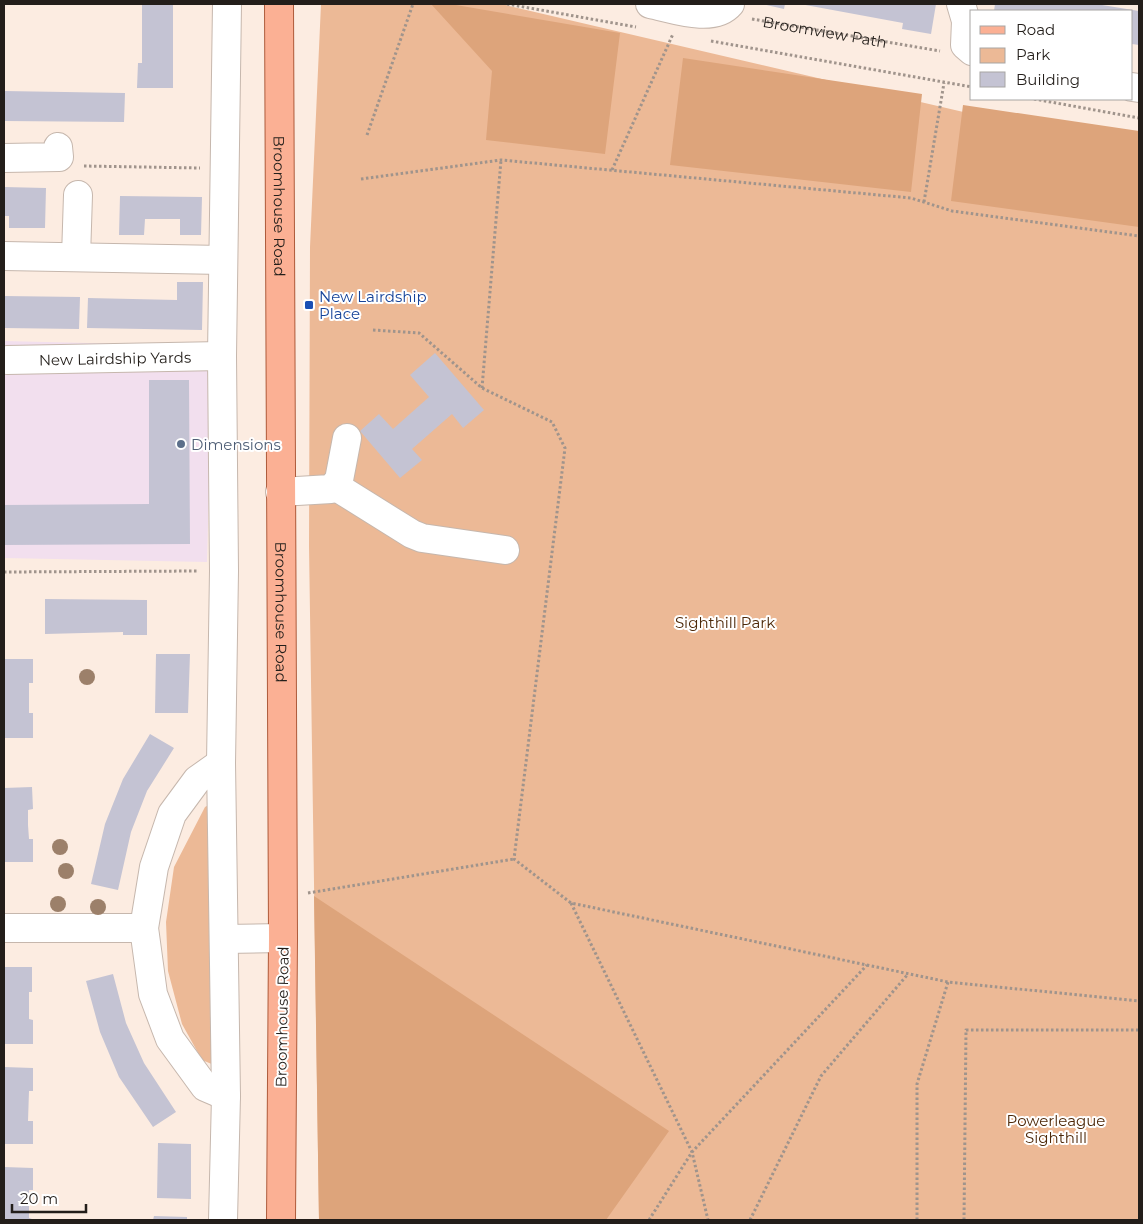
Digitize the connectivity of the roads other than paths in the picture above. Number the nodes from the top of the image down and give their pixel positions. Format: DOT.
graph roads {
  1 [pos="227,4"];
  2 [pos="279,4"];
  3 [pos="961,4"];
  4 [pos="728,5"];
  5 [pos="647,16"];
  6 [pos="968,48"];
  7 [pos="58,152"];
  8 [pos="4,158"];
  9 [pos="78,195"];
  10 [pos="4,256"];
  11 [pos="76,257"];
  12 [pos="223,260"];
  13 [pos="222,356"];
  14 [pos="7,360"];
  15 [pos="347,438"];
  16 [pos="336,486"];
  17 [pos="280,492"];
  18 [pos="505,550"];
  19 [pos="221,763"];
  20 [pos="4,928"];
  21 [pos="144,928"];
  22 [pos="283,938"];
  23 [pos="224,939"];
  24 [pos="226,1096"];
  25 [pos="223,1220"];
  26 [pos="281,1220"];
  1 -- 12 [label="street"];
  2 -- 17 [label="main road, Broomhouse Road"];
  3 -- 6 [label="street"];
  4 -- 5 [label="street"];
  7 -- 8 [label="street"];
  9 -- 11 [label="street"];
  10 -- 11 [label="street"];
  11 -- 12 [label="street"];
  12 -- 13 [label="street"];
  13 -- 14 [label="street, New Lairdship Yards"];
  13 -- 19 [label="street"];
  15 -- 16 [label="street"];
  16 -- 17 [label="street"];
  16 -- 18 [label="street"];
  17 -- 22 [label="main road, Broomhouse Road"];
  19 -- 21 [label="street"];
  19 -- 23 [label="street"];
  20 -- 21 [label="street"];
  21 -- 24 [label="street"];
  22 -- 23 [label="street"];
  22 -- 26 [label="main road, Broomhouse Road"];
  23 -- 24 [label="street"];
  24 -- 25 [label="street"];
}
